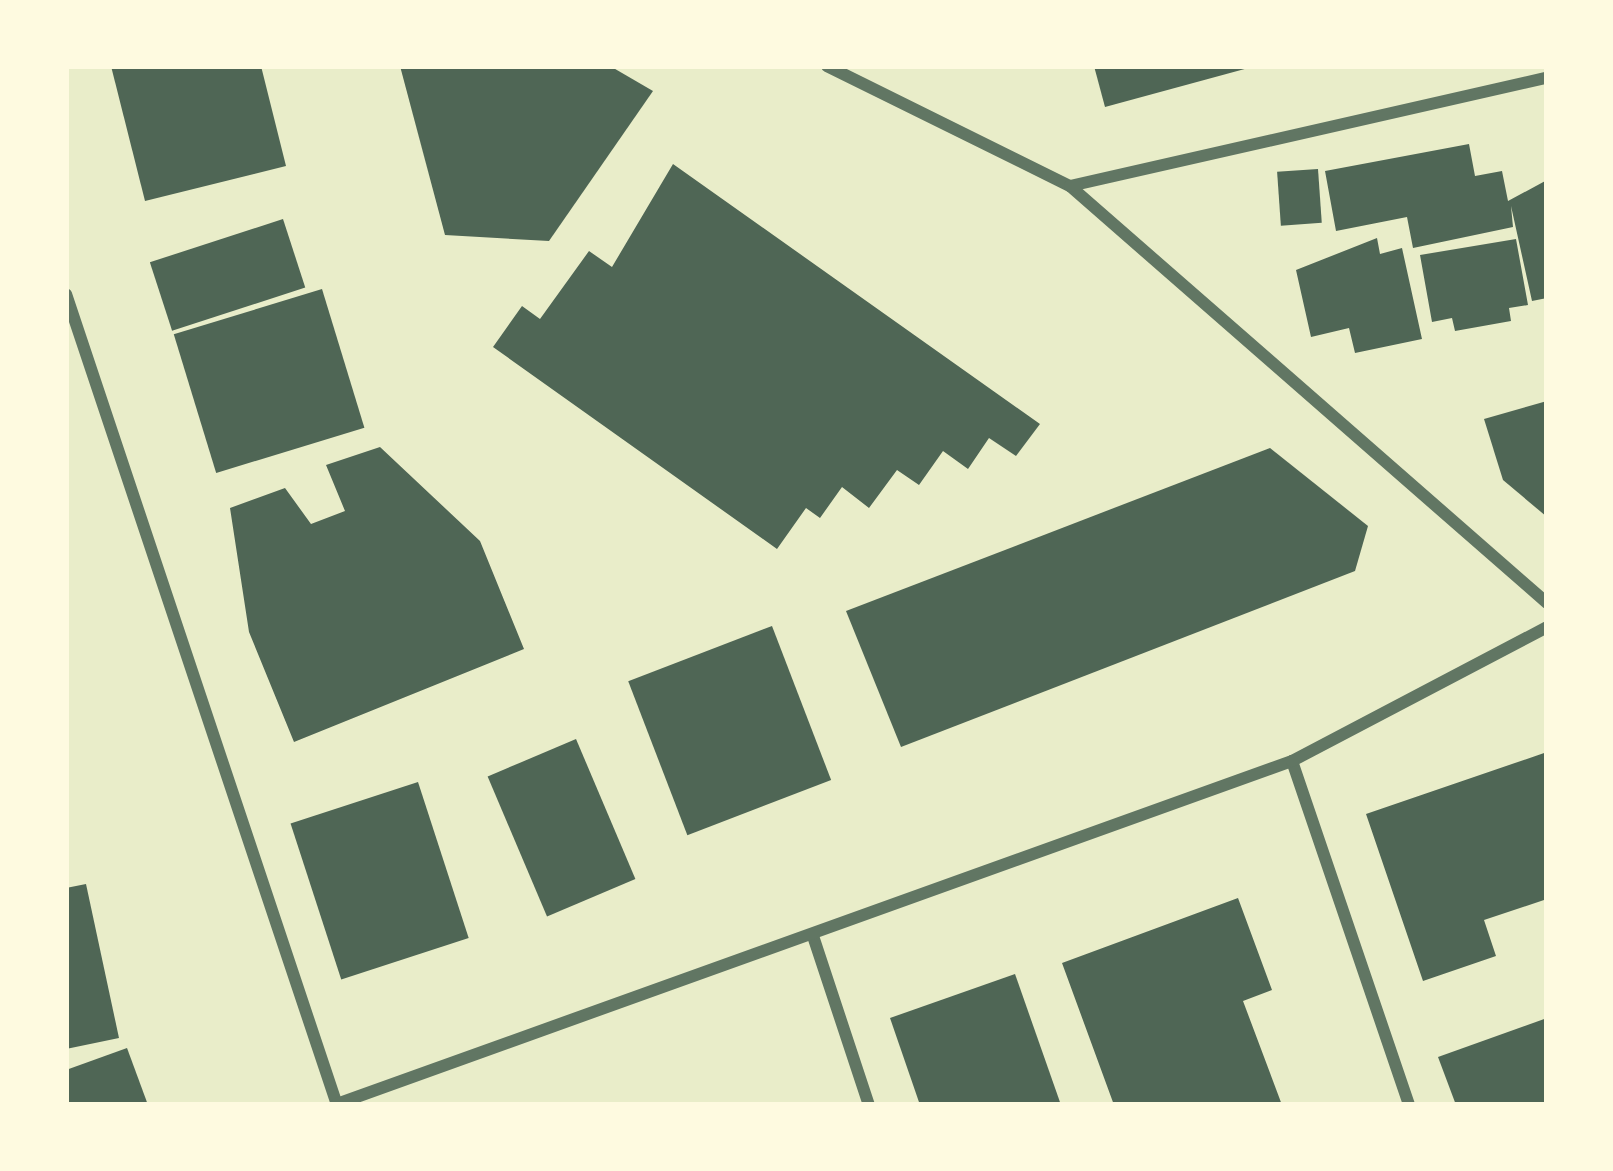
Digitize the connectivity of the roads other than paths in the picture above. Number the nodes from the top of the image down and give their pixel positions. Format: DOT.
graph roads {
  1 [pos="827,66"];
  2 [pos="1547,78"];
  3 [pos="1070,187"];
  4 [pos="66,294"];
  5 [pos="1547,603"];
  6 [pos="1547,627"];
  7 [pos="1292,760"];
  8 [pos="814,939"];
  9 [pos="337,1104"];
  10 [pos="868,1105"];
  11 [pos="1409,1105"];
  1 -- 3 [label="street"];
  2 -- 3 [label="street"];
  3 -- 5 [label="street"];
  4 -- 9 [label="street"];
  6 -- 7 [label="street"];
  7 -- 8 [label="street"];
  7 -- 11 [label="street"];
  8 -- 9 [label="street"];
  8 -- 10 [label="street"];
}
